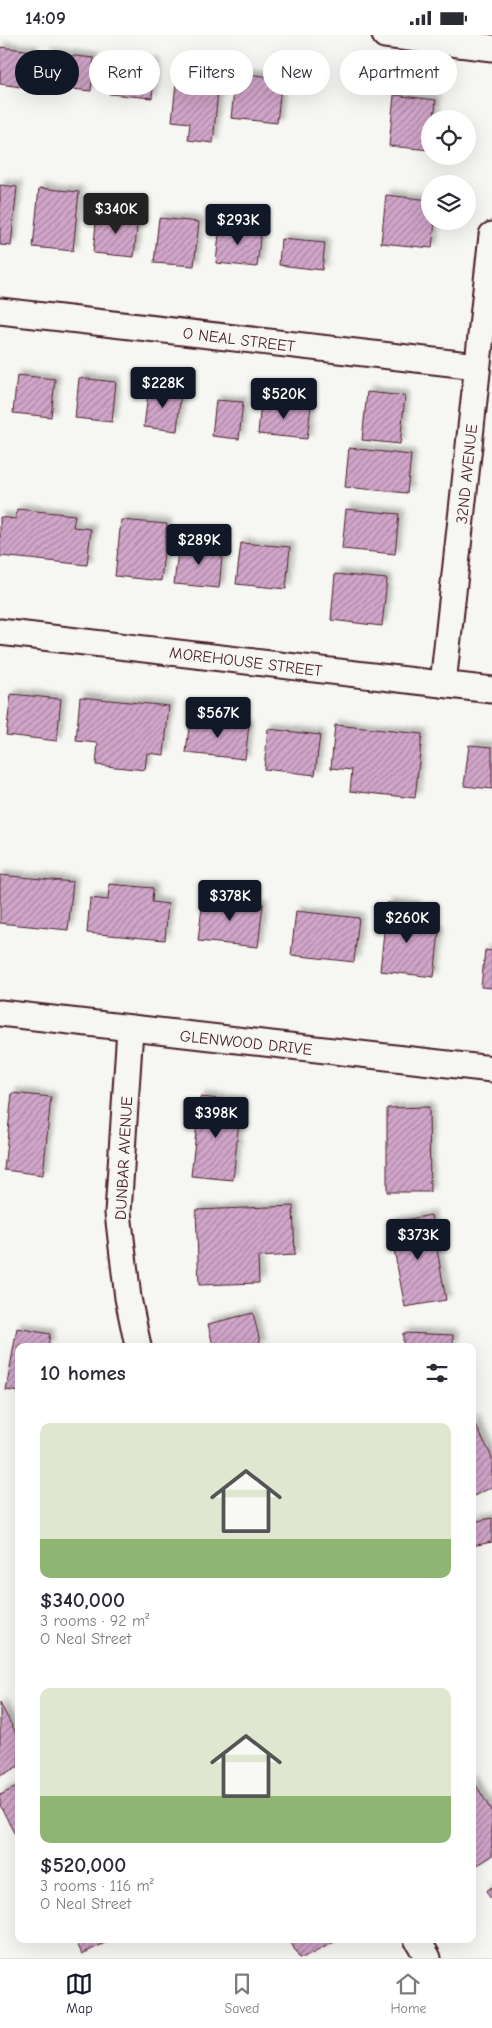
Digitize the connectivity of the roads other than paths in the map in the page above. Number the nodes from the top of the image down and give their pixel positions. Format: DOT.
graph roads {
  1 [pos="385,35"];
  2 [pos="492,48"];
  3 [pos="492,235"];
  4 [pos="0,311"];
  5 [pos="477,366"];
  6 [pos="0,632"];
  7 [pos="443,685"];
  8 [pos="492,690"];
  9 [pos="0,1013"];
  10 [pos="130,1029"];
  11 [pos="492,1069"];
  12 [pos="137,1343"];
  13 [pos="419,1943"];
  14 [pos="428,1958"];
  1 -- 2 [label="street"];
  3 -- 5 [label="street, 32ND AVENUE"];
  4 -- 5 [label="street, O NEAL STREET"];
  5 -- 7 [label="street, 32ND AVENUE"];
  6 -- 7 [label="street, MOREHOUSE STREET"];
  7 -- 8 [label="street, MOREHOUSE STREET"];
  9 -- 10 [label="street, GLENWOOD DRIVE"];
  10 -- 11 [label="street, GLENWOOD DRIVE"];
  10 -- 12 [label="street, DUNBAR AVENUE"];
  13 -- 14 [label="street"];
}
